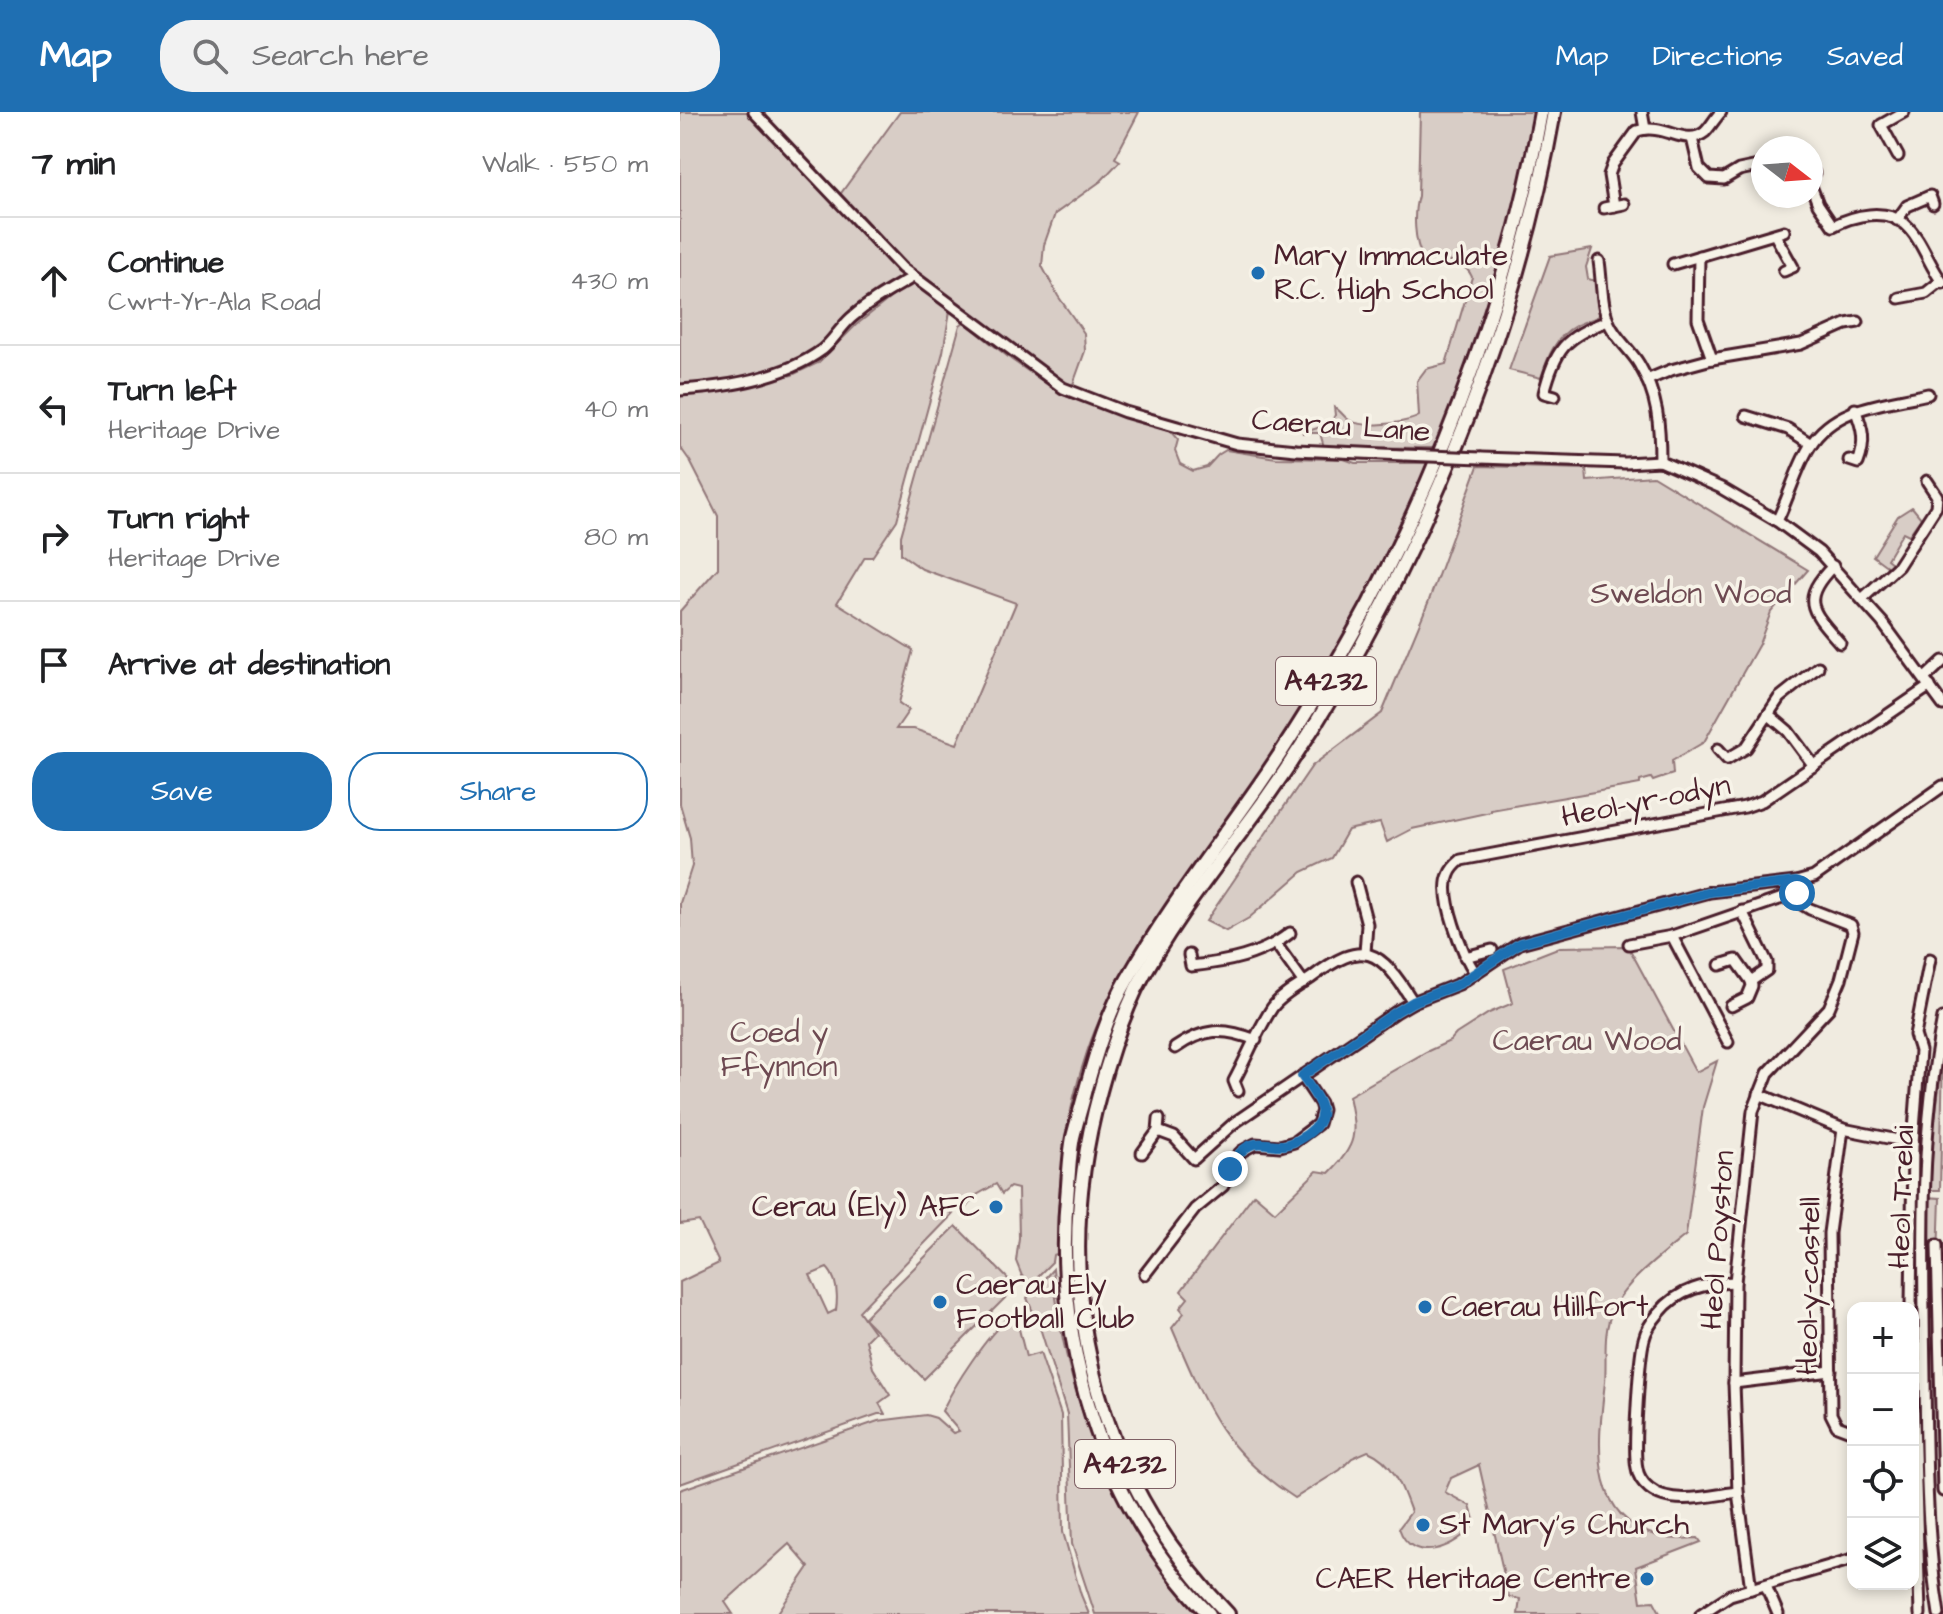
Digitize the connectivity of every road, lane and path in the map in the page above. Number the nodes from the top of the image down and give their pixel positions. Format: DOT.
graph roads {
  1 [pos="754,112"];
  2 [pos="1541,112"];
  3 [pos="1554,112"];
  4 [pos="1642,112"];
  5 [pos="1721,112"];
  6 [pos="1900,113"];
  7 [pos="1645,129"];
  8 [pos="1692,138"];
  9 [pos="1898,156"];
  10 [pos="1751,170"];
  11 [pos="1933,204"];
  12 [pos="1614,206"];
  13 [pos="1821,208"];
  14 [pos="1897,220"];
  15 [pos="1699,256"];
  16 [pos="1599,261"];
  17 [pos="1673,264"];
  18 [pos="1784,271"];
  19 [pos="913,277"];
  20 [pos="1942,282"];
  21 [pos="1899,298"];
  22 [pos="1608,321"];
  23 [pos="1858,322"];
  24 [pos="1712,359"];
  25 [pos="1647,380"];
  26 [pos="680,390"];
  27 [pos="1928,394"];
  28 [pos="1555,396"];
  29 [pos="1855,409"];
  30 [pos="1746,416"];
  31 [pos="1811,444"];
  32 [pos="1849,460"];
  33 [pos="1660,461"];
  34 [pos="1927,481"];
  35 [pos="1777,521"];
  36 [pos="1833,566"];
  37 [pos="1863,598"];
  38 [pos="1840,643"];
  39 [pos="1943,661"];
  40 [pos="1818,667"];
  41 [pos="1927,682"];
  42 [pos="1943,705"];
  43 [pos="1768,714"];
  44 [pos="1718,749"];
  45 [pos="1814,766"];
  46 [pos="1943,786"];
  47 [pos="1356,882"];
  48 [pos="1796,882"];
  49 [pos="1797,893"];
  50 [pos="1360,894"];
  51 [pos="1347,896"];
  52 [pos="1742,911"];
  53 [pos="1290,933"];
  54 [pos="1672,936"];
  55 [pos="1276,944"];
  56 [pos="1629,944"];
  57 [pos="1492,950"];
  58 [pos="1365,953"];
  59 [pos="1189,955"];
  60 [pos="1465,957"];
  61 [pos="1930,959"];
  62 [pos="1720,965"];
  63 [pos="1475,973"];
  64 [pos="1751,981"];
  65 [pos="1304,983"];
  66 [pos="1413,1002"];
  67 [pos="1731,1006"];
  68 [pos="1943,1018"];
  69 [pos="1187,1040"];
  70 [pos="1256,1040"];
  71 [pos="1728,1042"];
  72 [pos="1175,1048"];
  73 [pos="1193,1049"];
  74 [pos="1302,1076"];
  75 [pos="1238,1091"];
  76 [pos="1759,1094"];
  77 [pos="1159,1119"];
  78 [pos="1843,1129"];
  79 [pos="1158,1131"];
  80 [pos="1913,1143"];
  81 [pos="1142,1153"];
  82 [pos="1937,1245"];
  83 [pos="1145,1274"];
  84 [pos="1735,1282"];
  85 [pos="1941,1290"];
  86 [pos="1072,1291"];
  87 [pos="1911,1302"];
  88 [pos="1831,1371"];
  89 [pos="1925,1379"];
  90 [pos="1940,1379"];
  91 [pos="1734,1383"];
  92 [pos="1847,1431"];
  93 [pos="1914,1446"];
  94 [pos="1942,1470"];
  95 [pos="1943,1491"];
  96 [pos="1738,1492"];
  97 [pos="1915,1518"];
  98 [pos="1930,1553"];
  99 [pos="1847,1561"];
  100 [pos="1919,1582"];
  101 [pos="1766,1586"];
  102 [pos="1751,1589"];
  103 [pos="1918,1590"];
  104 [pos="1716,1609"];
  105 [pos="1209,1614"];
  106 [pos="1228,1614"];
  107 [pos="1701,1614"];
  108 [pos="1778,1614"];
  109 [pos="1920,1614"];
  110 [pos="1939,1614"];
  1 -- 19 [label="street, Caerau Lane"];
  2 -- 86 [label="main road, A4232"];
  3 -- 86 [label="main road, A4232"];
  4 -- 7 [label="street"];
  5 -- 8 [label="street"];
  6 -- 9 [label="street"];
  7 -- 8 [label="street"];
  7 -- 12 [label="street"];
  8 -- 10 [label="street"];
  11 -- 14 [label="street"];
  13 -- 14 [label="street"];
  14 -- 20 [label="street"];
  15 -- 17 [label="street"];
  15 -- 18 [label="street"];
  15 -- 24 [label="street"];
  16 -- 22 [label="street"];
  19 -- 26 [label="street"];
  19 -- 33 [label="street, Caerau Lane, bridge"];
  20 -- 21 [label="street"];
  22 -- 25 [label="street"];
  22 -- 28 [label="street"];
  23 -- 24 [label="street"];
  24 -- 25 [label="street"];
  25 -- 33 [label="street"];
  27 -- 29 [label="street"];
  29 -- 31 [label="street"];
  29 -- 32 [label="street"];
  30 -- 31 [label="street"];
  31 -- 35 [label="street"];
  33 -- 35 [label="street, Caerau Lane"];
  34 -- 37 [label="street"];
  35 -- 36 [label="street, Caerau Lane"];
  36 -- 37 [label="street, Caerau Lane"];
  36 -- 38 [label="street"];
  37 -- 41 [label="street, Caerau Lane"];
  39 -- 41 [label="street, Heol-yr-odyn"];
  40 -- 43 [label="street"];
  41 -- 42 [label="street, Caerau Lane"];
  41 -- 45 [label="street, Heol-yr-odyn"];
  43 -- 44 [label="street"];
  43 -- 45 [label="street"];
  45 -- 60 [label="street, Heol-yr-odyn"];
  46 -- 48 [label="street"];
  47 -- 50 [label="street"];
  48 -- 49 [label="street"];
  48 -- 63 [label="street"];
  49 -- 52 [label="street"];
  49 -- 76 [label="street, Heol Poyston"];
  50 -- 51 [label="street"];
  50 -- 58 [label="street"];
  52 -- 54 [label="street"];
  52 -- 64 [label="street"];
  53 -- 55 [label="street"];
  54 -- 56 [label="street"];
  54 -- 71 [label="street"];
  55 -- 59 [label="street"];
  55 -- 65 [label="street"];
  57 -- 60 [label="street"];
  58 -- 65 [label="street"];
  58 -- 66 [label="street"];
  60 -- 63 [label="street, Heol-yr-odyn"];
  61 -- 80 [label="street, Heol Trelai"];
  62 -- 64 [label="street"];
  63 -- 66 [label="street"];
  64 -- 67 [label="street"];
  65 -- 70 [label="street"];
  66 -- 74 [label="street"];
  68 -- 89 [label="street, Heol Trelai"];
  69 -- 70 [label="street"];
  69 -- 72 [label="street"];
  69 -- 73 [label="street"];
  70 -- 75 [label="street"];
  74 -- 79 [label="street"];
  74 -- 83 [label="street"];
  76 -- 78 [label="street"];
  76 -- 84 [label="street, Heol Poyston"];
  77 -- 79 [label="street"];
  78 -- 80 [label="street"];
  78 -- 88 [label="street, Heol-y-castell"];
  79 -- 81 [label="street"];
  80 -- 87 [label="street, Heol Trelai"];
  82 -- 85 [label="street, Heol Trelai"];
  84 -- 91 [label="street, Heol Poyston"];
  84 -- 96 [label="street"];
  85 -- 90 [label="street, Heol Trelai"];
  86 -- 105 [label="main road, A4232"];
  86 -- 106 [label="main road, A4232"];
  88 -- 91 [label="street"];
  88 -- 92 [label="street, Heol-y-castell"];
  89 -- 90 [label="street"];
  89 -- 98 [label="street, Heol Trelai"];
  90 -- 94 [label="street, Heol Trelai"];
  91 -- 96 [label="street, Heol Poyston"];
  93 -- 97 [label="street, Heol Trelai"];
  94 -- 95 [label="street, Heol Trelai"];
  96 -- 102 [label="street, Heol Poyston"];
  98 -- 100 [label="street, Heol Trelai"];
  98 -- 110 [label="street, Heol Trelai"];
  99 -- 101 [label="street"];
  101 -- 102 [label="street"];
  101 -- 108 [label="street"];
  102 -- 104 [label="street"];
  103 -- 109 [label="street, Heol Trelai"];
  104 -- 107 [label="street"];
}
